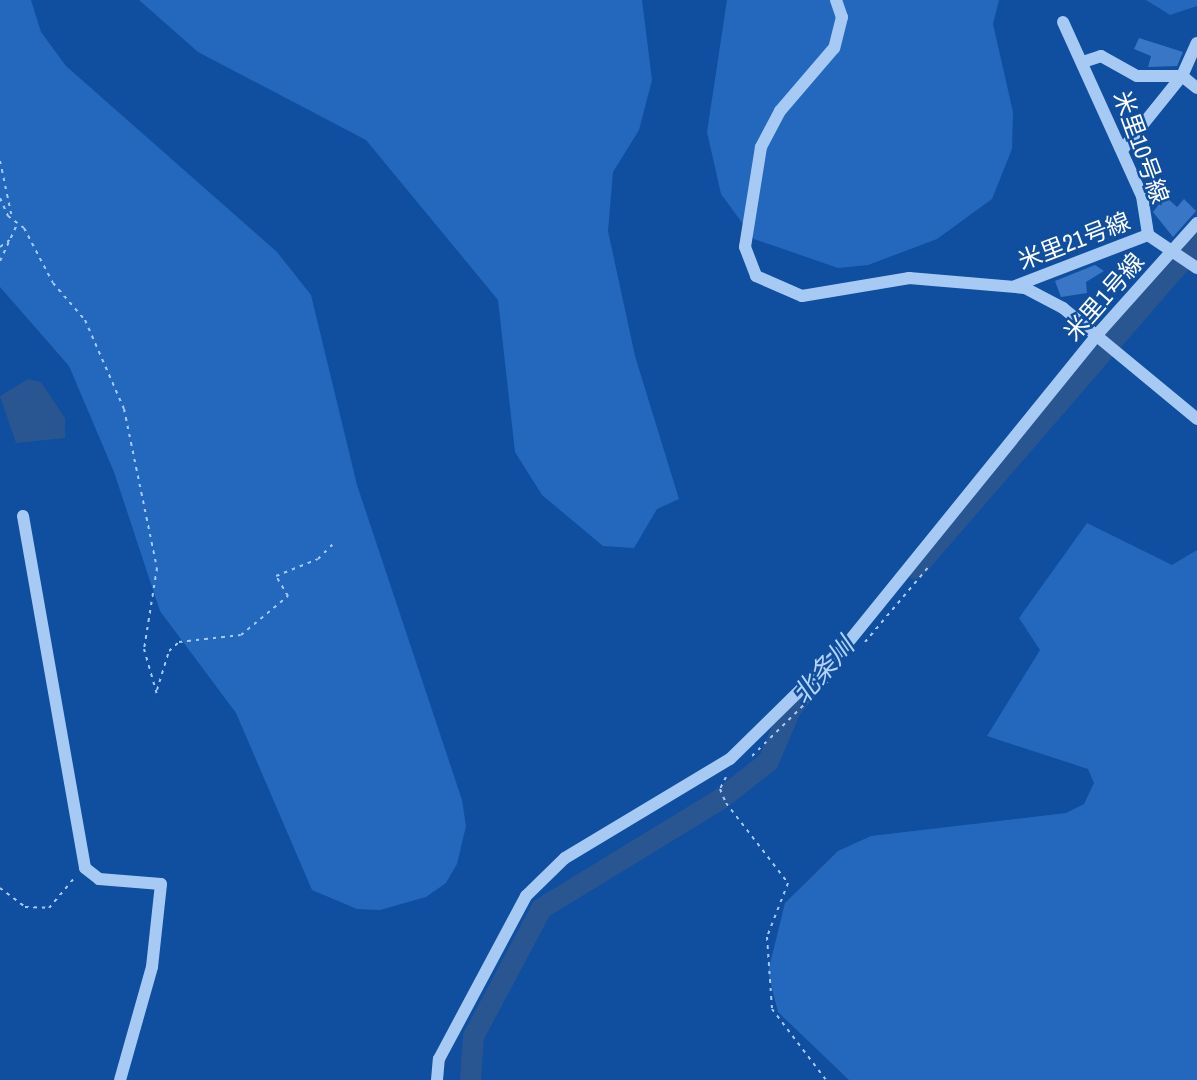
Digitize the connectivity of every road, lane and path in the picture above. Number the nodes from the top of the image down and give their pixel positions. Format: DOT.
graph roads {
  1 [pos="836,0"];
  2 [pos="1063,22"];
  3 [pos="1197,43"];
  4 [pos="1086,61"];
  5 [pos="1182,76"];
  6 [pos="1197,88"];
  7 [pos="1123,149"];
  8 [pos="0,161"];
  9 [pos="0,198"];
  10 [pos="13,219"];
  11 [pos="18,223"];
  12 [pos="1197,223"];
  13 [pos="1148,235"];
  14 [pos="12,238"];
  15 [pos="0,247"];
  16 [pos="1170,253"];
  17 [pos="0,261"];
  18 [pos="1197,268"];
  19 [pos="1014,286"];
  20 [pos="1095,337"];
  21 [pos="1197,419"];
  22 [pos="23,516"];
  23 [pos="335,542"];
  24 [pos="930,565"];
  25 [pos="856,652"];
  26 [pos="837,672"];
  27 [pos="156,690"];
  28 [pos="158,698"];
  29 [pos="744,763"];
  30 [pos="734,771"];
  31 [pos="85,867"];
  32 [pos="0,888"];
  33 [pos="120,1080"];
  34 [pos="437,1080"];
  35 [pos="826,1080"];
  1 -- 19 [label="street"];
  2 -- 4 [label="street, 米里10号線"];
  3 -- 5 [label="street"];
  4 -- 5 [label="street"];
  4 -- 7 [label="street, 米里10号線"];
  5 -- 6 [label="street"];
  5 -- 7 [label="street"];
  7 -- 13 [label="street, 米里10号線"];
  8 -- 10 [label="path"];
  9 -- 10 [label="path"];
  10 -- 11 [label="path"];
  11 -- 14 [label="path"];
  11 -- 27 [label="path"];
  12 -- 16 [label="street, 米里1号線"];
  13 -- 16 [label="street, 米里10号線"];
  13 -- 19 [label="street, 米里21号線"];
  14 -- 15 [label="path"];
  14 -- 17 [label="path"];
  16 -- 18 [label="street, 米里10号線"];
  16 -- 20 [label="street, 米里1号線"];
  19 -- 20 [label="street"];
  20 -- 21 [label="street"];
  20 -- 34 [label="street, 米里1号線"];
  22 -- 31 [label="street"];
  23 -- 27 [label="path"];
  24 -- 25 [label="path"];
  26 -- 29 [label="path"];
  27 -- 28 [label="path"];
  30 -- 35 [label="path"];
  31 -- 32 [label="path"];
  31 -- 33 [label="street"];
}
